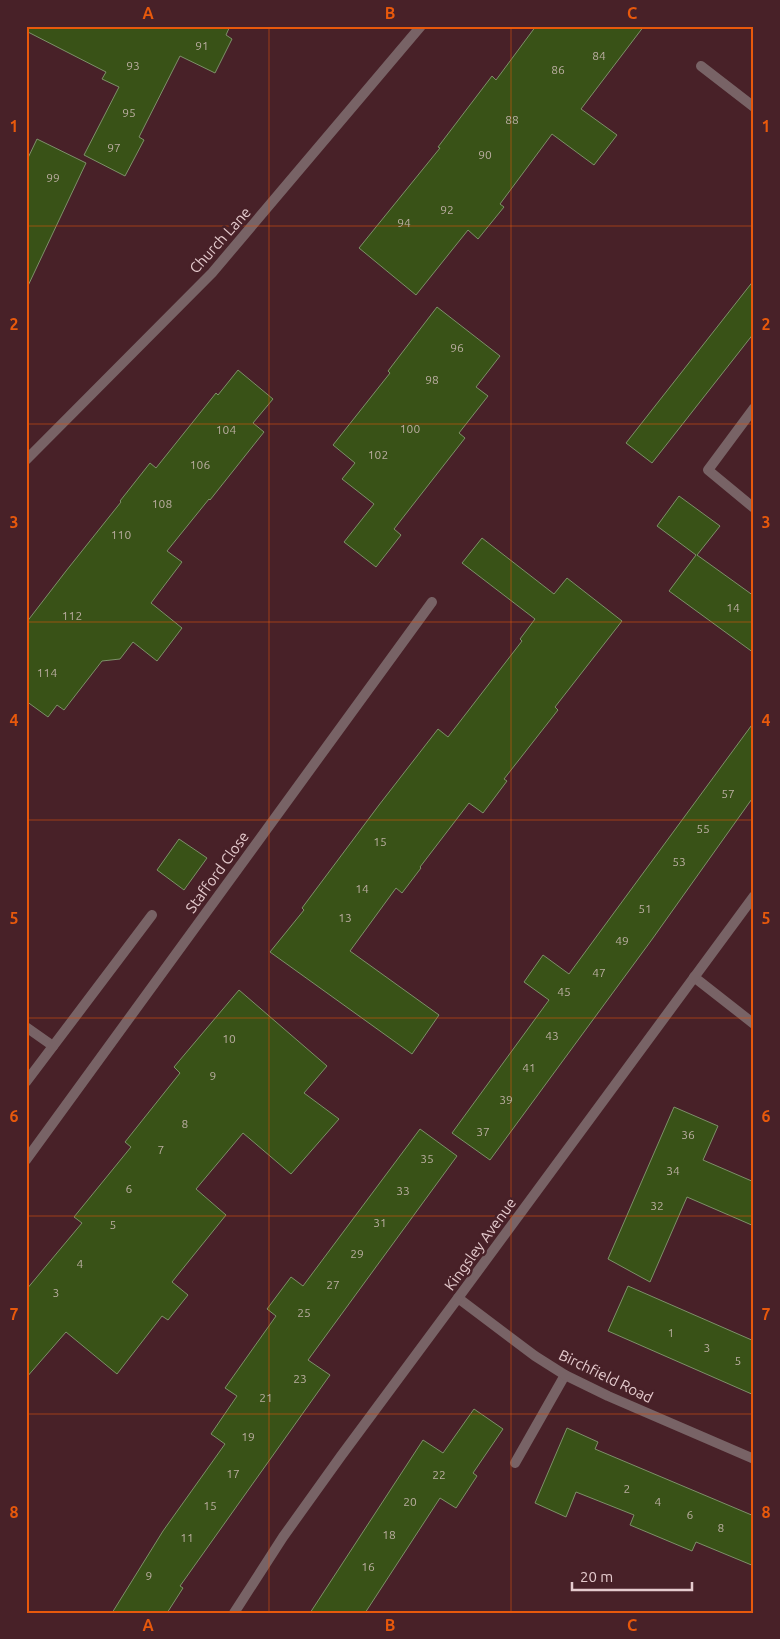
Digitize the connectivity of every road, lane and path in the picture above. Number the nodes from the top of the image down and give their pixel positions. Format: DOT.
graph roads {
  1 [pos="421,26"];
  2 [pos="701,66"];
  3 [pos="754,107"];
  4 [pos="754,408"];
  5 [pos="26,460"];
  6 [pos="754,508"];
  7 [pos="432,602"];
  8 [pos="754,896"];
  9 [pos="152,915"];
  10 [pos="694,977"];
  11 [pos="754,1024"];
  12 [pos="26,1027"];
  13 [pos="53,1046"];
  14 [pos="26,1082"];
  15 [pos="26,1160"];
  16 [pos="458,1298"];
  17 [pos="565,1375"];
  18 [pos="754,1459"];
  19 [pos="515,1463"];
  20 [pos="234,1613"];
  1 -- 5 [label="street, Church Lane"];
  2 -- 3 [label="street"];
  4 -- 6 [label="street"];
  7 -- 15 [label="street, Stafford Close"];
  8 -- 10 [label="street, Kingsley Avenue"];
  9 -- 13 [label="street"];
  10 -- 11 [label="street"];
  10 -- 16 [label="street, Kingsley Avenue"];
  12 -- 13 [label="street"];
  13 -- 14 [label="street"];
  16 -- 17 [label="street, Birchfield Road"];
  16 -- 20 [label="street, Kingsley Avenue"];
  17 -- 18 [label="street, Birchfield Road"];
  17 -- 19 [label="street"];
}
